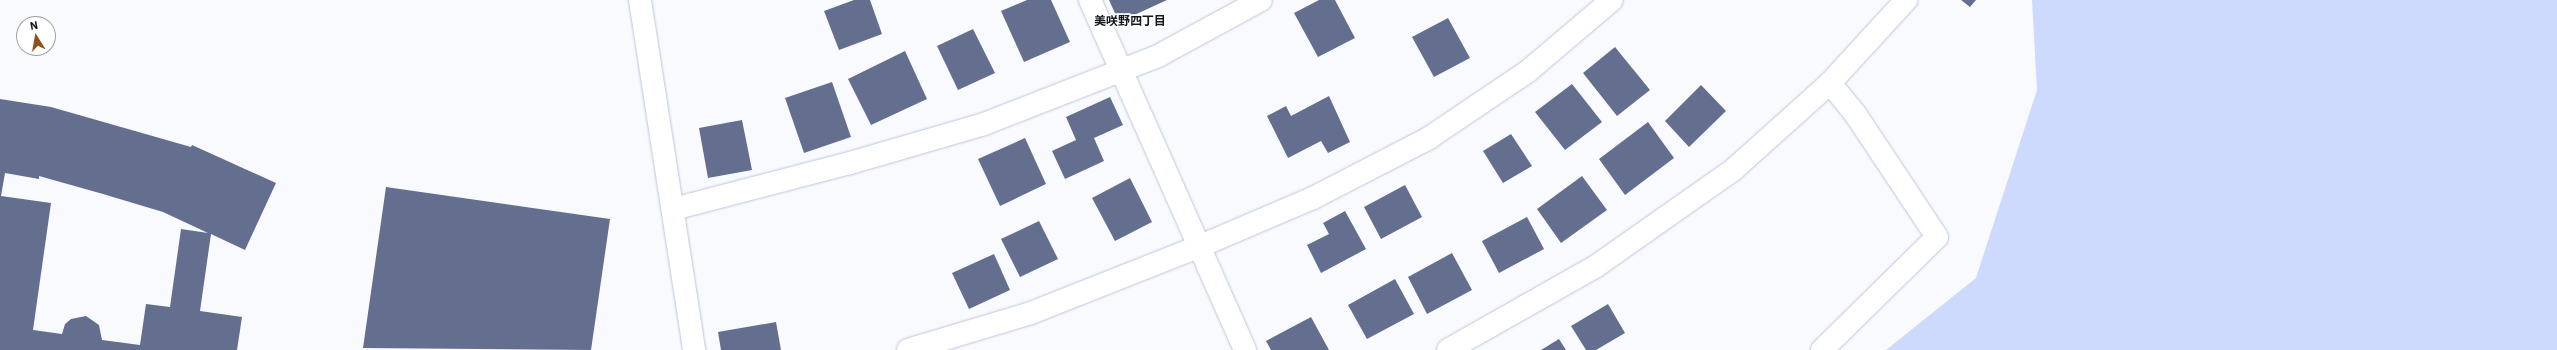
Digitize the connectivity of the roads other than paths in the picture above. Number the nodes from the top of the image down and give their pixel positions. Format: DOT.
graph roads {
  1 [pos="640,0"];
  2 [pos="1090,0"];
  3 [pos="1261,0"];
  4 [pos="1612,0"];
  5 [pos="1906,0"];
  6 [pos="1120,70"];
  7 [pos="1830,84"];
  8 [pos="672,209"];
  9 [pos="1198,247"];
  10 [pos="694,350"];
  11 [pos="908,350"];
  12 [pos="1245,350"];
  13 [pos="1448,350"];
  14 [pos="1822,350"];
  1 -- 8 [label="street"];
  2 -- 6 [label="street"];
  3 -- 6 [label="street"];
  4 -- 9 [label="street"];
  5 -- 7 [label="street"];
  6 -- 8 [label="street"];
  6 -- 9 [label="street"];
  7 -- 13 [label="street"];
  7 -- 14 [label="street"];
  8 -- 10 [label="street"];
  9 -- 11 [label="street"];
  9 -- 12 [label="street"];
}
